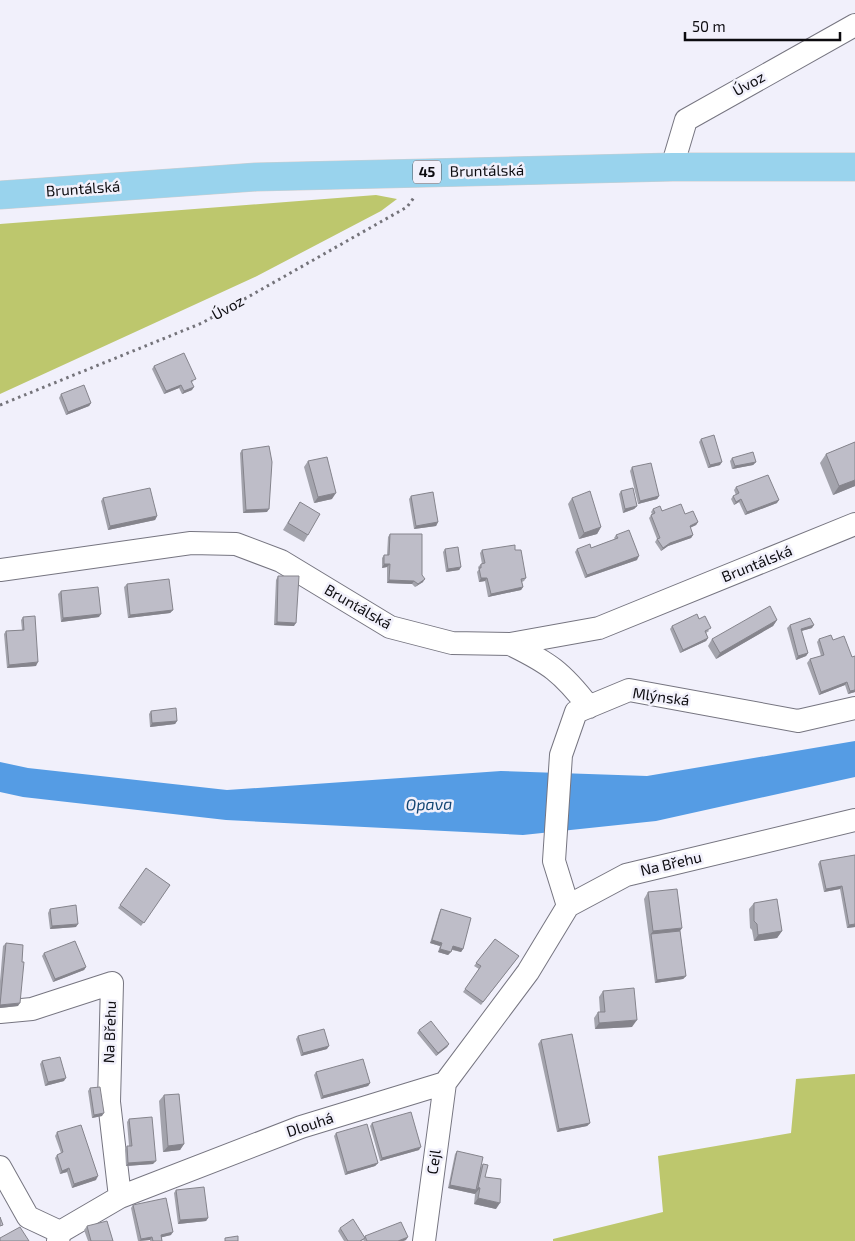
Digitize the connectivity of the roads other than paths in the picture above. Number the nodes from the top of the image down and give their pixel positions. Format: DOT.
graph roads {
  1 [pos="855,25"];
  2 [pos="672,167"];
  3 [pos="855,167"];
  4 [pos="0,196"];
  5 [pos="855,524"];
  6 [pos="0,570"];
  7 [pos="510,644"];
  8 [pos="588,706"];
  9 [pos="855,708"];
  10 [pos="855,820"];
  11 [pos="568,906"];
  12 [pos="0,1012"];
  13 [pos="445,1083"];
  14 [pos="0,1167"];
  15 [pos="120,1197"];
  16 [pos="59,1237"];
  17 [pos="424,1241"];
  1 -- 2 [label="street, Úvoz"];
  2 -- 3 [label="main road, Bruntálská / 45"];
  2 -- 4 [label="main road, Bruntálská / 45"];
  5 -- 7 [label="street, Bruntálská"];
  6 -- 7 [label="street, Bruntálská"];
  7 -- 8 [label="street"];
  8 -- 9 [label="street, Mlýnská"];
  8 -- 11 [label="street, Mlýnská"];
  10 -- 11 [label="street, Na Břehu"];
  11 -- 13 [label="street"];
  12 -- 15 [label="street, Na Břehu"];
  13 -- 15 [label="street, Dlouhá"];
  13 -- 17 [label="street, Cejl"];
  14 -- 16 [label="street"];
  15 -- 16 [label="street, Dlouhá"];
}
